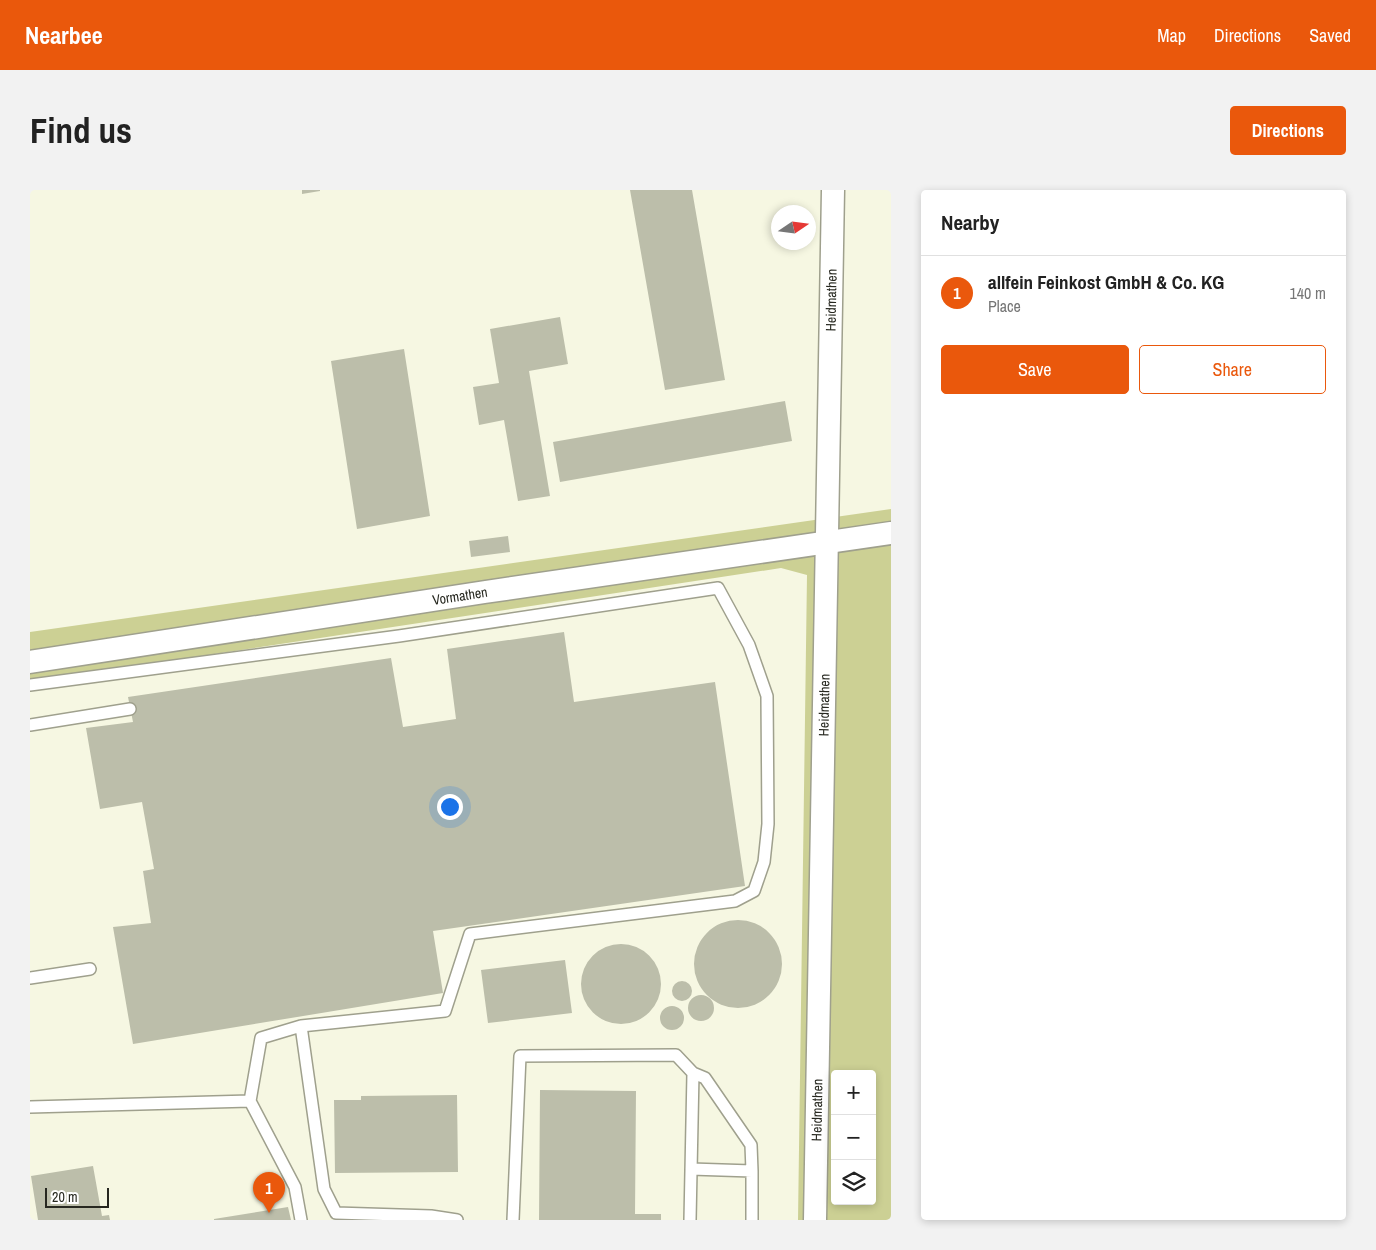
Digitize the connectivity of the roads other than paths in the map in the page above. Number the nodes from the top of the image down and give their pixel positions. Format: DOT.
graph roads {
  1 [pos="833,190"];
  2 [pos="891,533"];
  3 [pos="826,542"];
  4 [pos="30,662"];
  5 [pos="30,685"];
  6 [pos="130,709"];
  7 [pos="30,725"];
  8 [pos="90,969"];
  9 [pos="30,978"];
  10 [pos="301,1026"];
  11 [pos="693,1073"];
  12 [pos="250,1101"];
  13 [pos="30,1106"];
  14 [pos="691,1169"];
  15 [pos="752,1171"];
  16 [pos="301,1220"];
  17 [pos="457,1220"];
  18 [pos="512,1220"];
  19 [pos="690,1220"];
  20 [pos="752,1220"];
  21 [pos="815,1220"];
  1 -- 3 [label="street, Heidmathen"];
  2 -- 3 [label="street, Vormathen"];
  3 -- 4 [label="street, Vormathen"];
  3 -- 21 [label="street, Heidmathen"];
  5 -- 10 [label="lane"];
  6 -- 7 [label="lane"];
  8 -- 9 [label="lane"];
  10 -- 12 [label="lane"];
  10 -- 17 [label="lane"];
  11 -- 14 [label="lane"];
  11 -- 15 [label="lane"];
  11 -- 18 [label="lane"];
  12 -- 13 [label="lane"];
  12 -- 16 [label="lane"];
  14 -- 15 [label="lane"];
  14 -- 19 [label="lane"];
  15 -- 20 [label="lane"];
}
